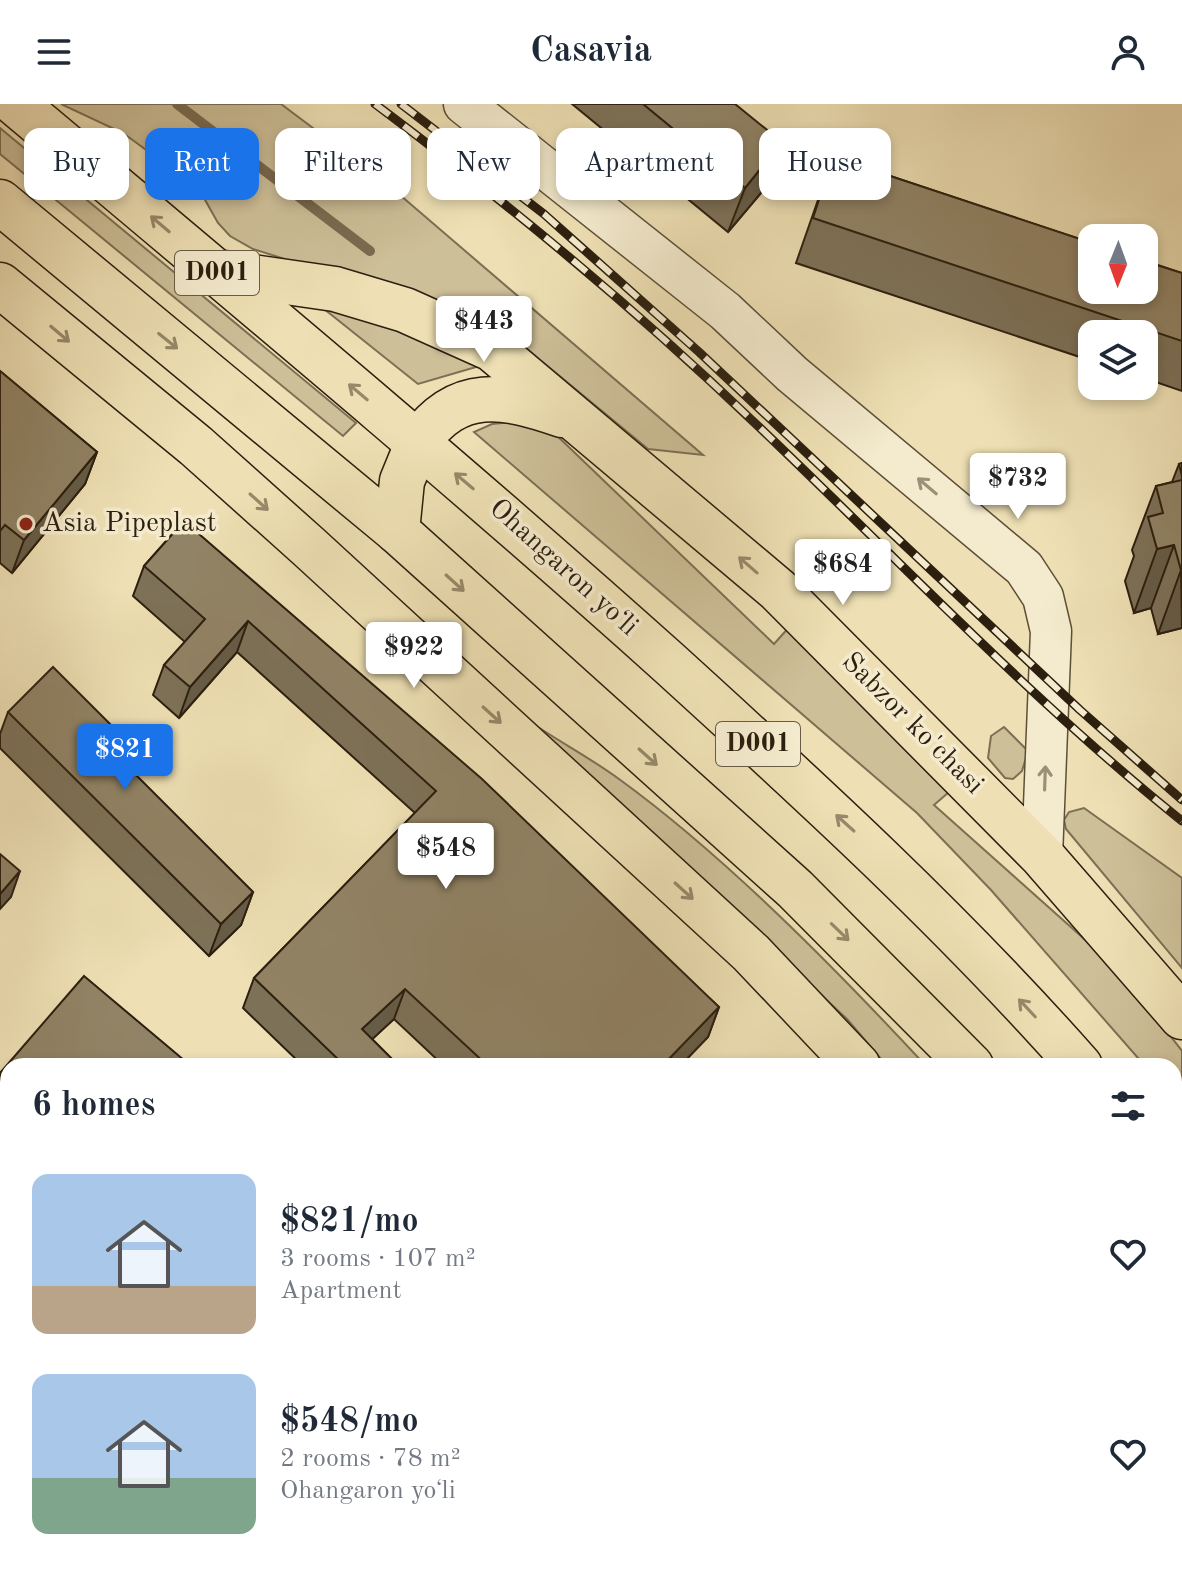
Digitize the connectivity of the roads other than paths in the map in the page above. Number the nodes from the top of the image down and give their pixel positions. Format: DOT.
graph roads {
  1 [pos="16,104"];
  2 [pos="464,104"];
  3 [pos="0,202"];
  4 [pos="217,272"];
  5 [pos="0,285"];
  6 [pos="583,423"];
  7 [pos="418,442"];
  8 [pos="397,531"];
  9 [pos="1042,856"];
  10 [pos="1182,1017"];
  11 [pos="850,1058"];
  12 [pos="963,1058"];
  13 [pos="1073,1058"];
  4 -- 1 [label="main road, Ohangaron yoʻli / D001, one-way"];
  9 -- 2 [label="street, one-way"];
  3 -- 8 [label="main road, D001, one-way"];
  4 -- 6 [label="main road, Sabzor ko'chasi"];
  7 -- 4 [label="main road, Ohangaron yoʻli / D001, one-way"];
  5 -- 11 [label="main road, one-way"];
  6 -- 7 [label="main road"];
  9 -- 6 [label="main road, Sabzor ko'chasi, one-way"];
  7 -- 8 [label="main road"];
  13 -- 7 [label="main road, Ohangaron yoʻli / D001, one-way"];
  8 -- 12 [label="main road, D001, one-way"];
  9 -- 10 [label="main road, Sabzor ko'chasi"];
}
